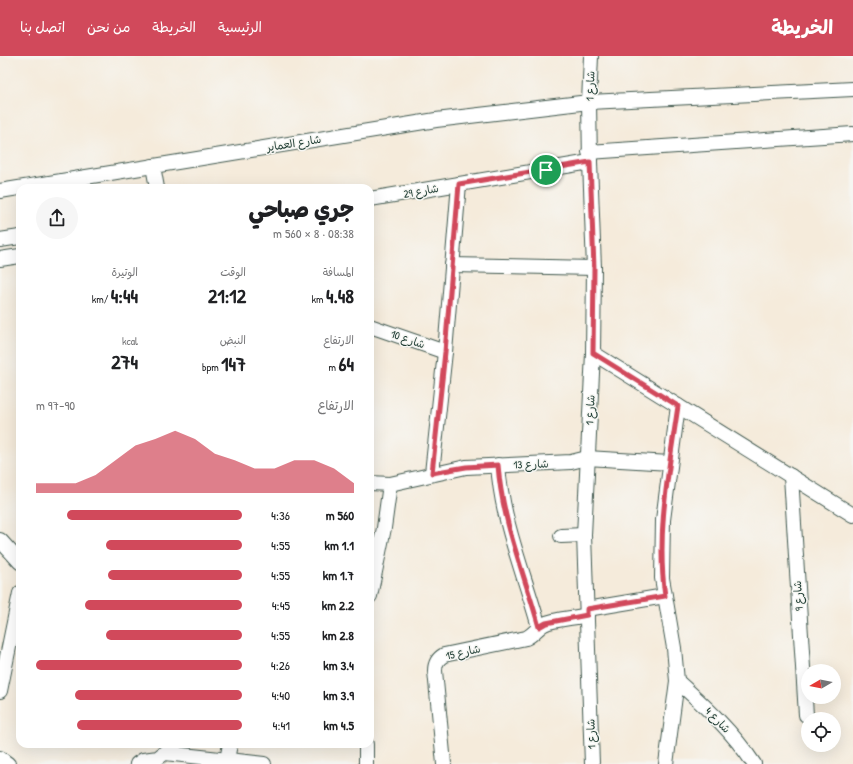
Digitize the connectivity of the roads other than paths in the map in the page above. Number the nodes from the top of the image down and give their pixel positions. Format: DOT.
graph roads {
  1 [pos="591,56"];
  2 [pos="853,89"];
  3 [pos="589,102"];
  4 [pos="853,134"];
  5 [pos="590,157"];
  6 [pos="153,166"];
  7 [pos="43,184"];
  8 [pos="156,184"];
  9 [pos="459,184"];
  10 [pos="16,188"];
  11 [pos="0,191"];
  12 [pos="374,198"];
  13 [pos="16,238"];
  14 [pos="0,240"];
  15 [pos="16,257"];
  16 [pos="0,259"];
  17 [pos="452,265"];
  18 [pos="594,268"];
  19 [pos="374,327"];
  20 [pos="445,352"];
  21 [pos="593,353"];
  22 [pos="678,406"];
  23 [pos="587,458"];
  24 [pos="670,463"];
  25 [pos="498,465"];
  26 [pos="432,473"];
  27 [pos="791,476"];
  28 [pos="374,483"];
  29 [pos="390,484"];
  30 [pos="853,515"];
  31 [pos="584,535"];
  32 [pos="561,536"];
  33 [pos="0,540"];
  34 [pos="16,558"];
  35 [pos="374,577"];
  36 [pos="665,596"];
  37 [pos="587,612"];
  38 [pos="16,613"];
  39 [pos="539,627"];
  40 [pos="677,682"];
  41 [pos="0,691"];
  42 [pos="806,712"];
  43 [pos="170,748"];
  44 [pos="175,748"];
  45 [pos="229,748"];
  46 [pos="366,748"];
  47 [pos="0,758"];
  48 [pos="227,760"];
  49 [pos="8,764"];
  50 [pos="136,764"];
  51 [pos="264,764"];
  52 [pos="366,764"];
  53 [pos="444,764"];
  54 [pos="592,764"];
  55 [pos="666,764"];
  56 [pos="754,764"];
  1 -- 3 [label="street, شارع 1"];
  2 -- 3 [label="street, شارع العماير"];
  3 -- 5 [label="street, شارع 1"];
  3 -- 6 [label="street, شارع العماير"];
  4 -- 5 [label="street, شارع 29"];
  5 -- 9 [label="street, شارع 29"];
  5 -- 18 [label="street, شارع 1"];
  6 -- 7 [label="street, شارع العماير"];
  6 -- 8 [label="street"];
  9 -- 12 [label="street, شارع 29"];
  9 -- 17 [label="street"];
  10 -- 11 [label="street, شارع العماير"];
  13 -- 14 [label="street"];
  15 -- 16 [label="street"];
  17 -- 18 [label="street"];
  17 -- 20 [label="street"];
  18 -- 21 [label="street, شارع 1"];
  19 -- 20 [label="street, شارع 10"];
  20 -- 26 [label="street"];
  21 -- 22 [label="street"];
  21 -- 23 [label="street, شارع 1"];
  22 -- 24 [label="street"];
  22 -- 27 [label="street"];
  23 -- 24 [label="street, شارع 13"];
  23 -- 25 [label="street, شارع 13"];
  23 -- 31 [label="street, شارع 1"];
  24 -- 36 [label="street"];
  25 -- 26 [label="street, شارع 13"];
  25 -- 39 [label="street"];
  26 -- 29 [label="street, شارع 13"];
  27 -- 30 [label="street"];
  27 -- 42 [label="street, شارع 9"];
  28 -- 29 [label="street, شارع 13"];
  29 -- 35 [label="street"];
  31 -- 32 [label="street"];
  31 -- 37 [label="street, شارع 1"];
  33 -- 34 [label="street"];
  36 -- 37 [label="street, شارع 15"];
  36 -- 40 [label="street"];
  37 -- 39 [label="street, شارع 15"];
  37 -- 54 [label="street, شارع 1"];
  38 -- 41 [label="street"];
  39 -- 53 [label="street, شارع 15"];
  40 -- 55 [label="street"];
  40 -- 56 [label="street, شارع 4"];
  43 -- 50 [label="street"];
  44 -- 48 [label="street"];
  45 -- 48 [label="street"];
  46 -- 52 [label="street"];
  47 -- 49 [label="street"];
  48 -- 51 [label="street"];
}
